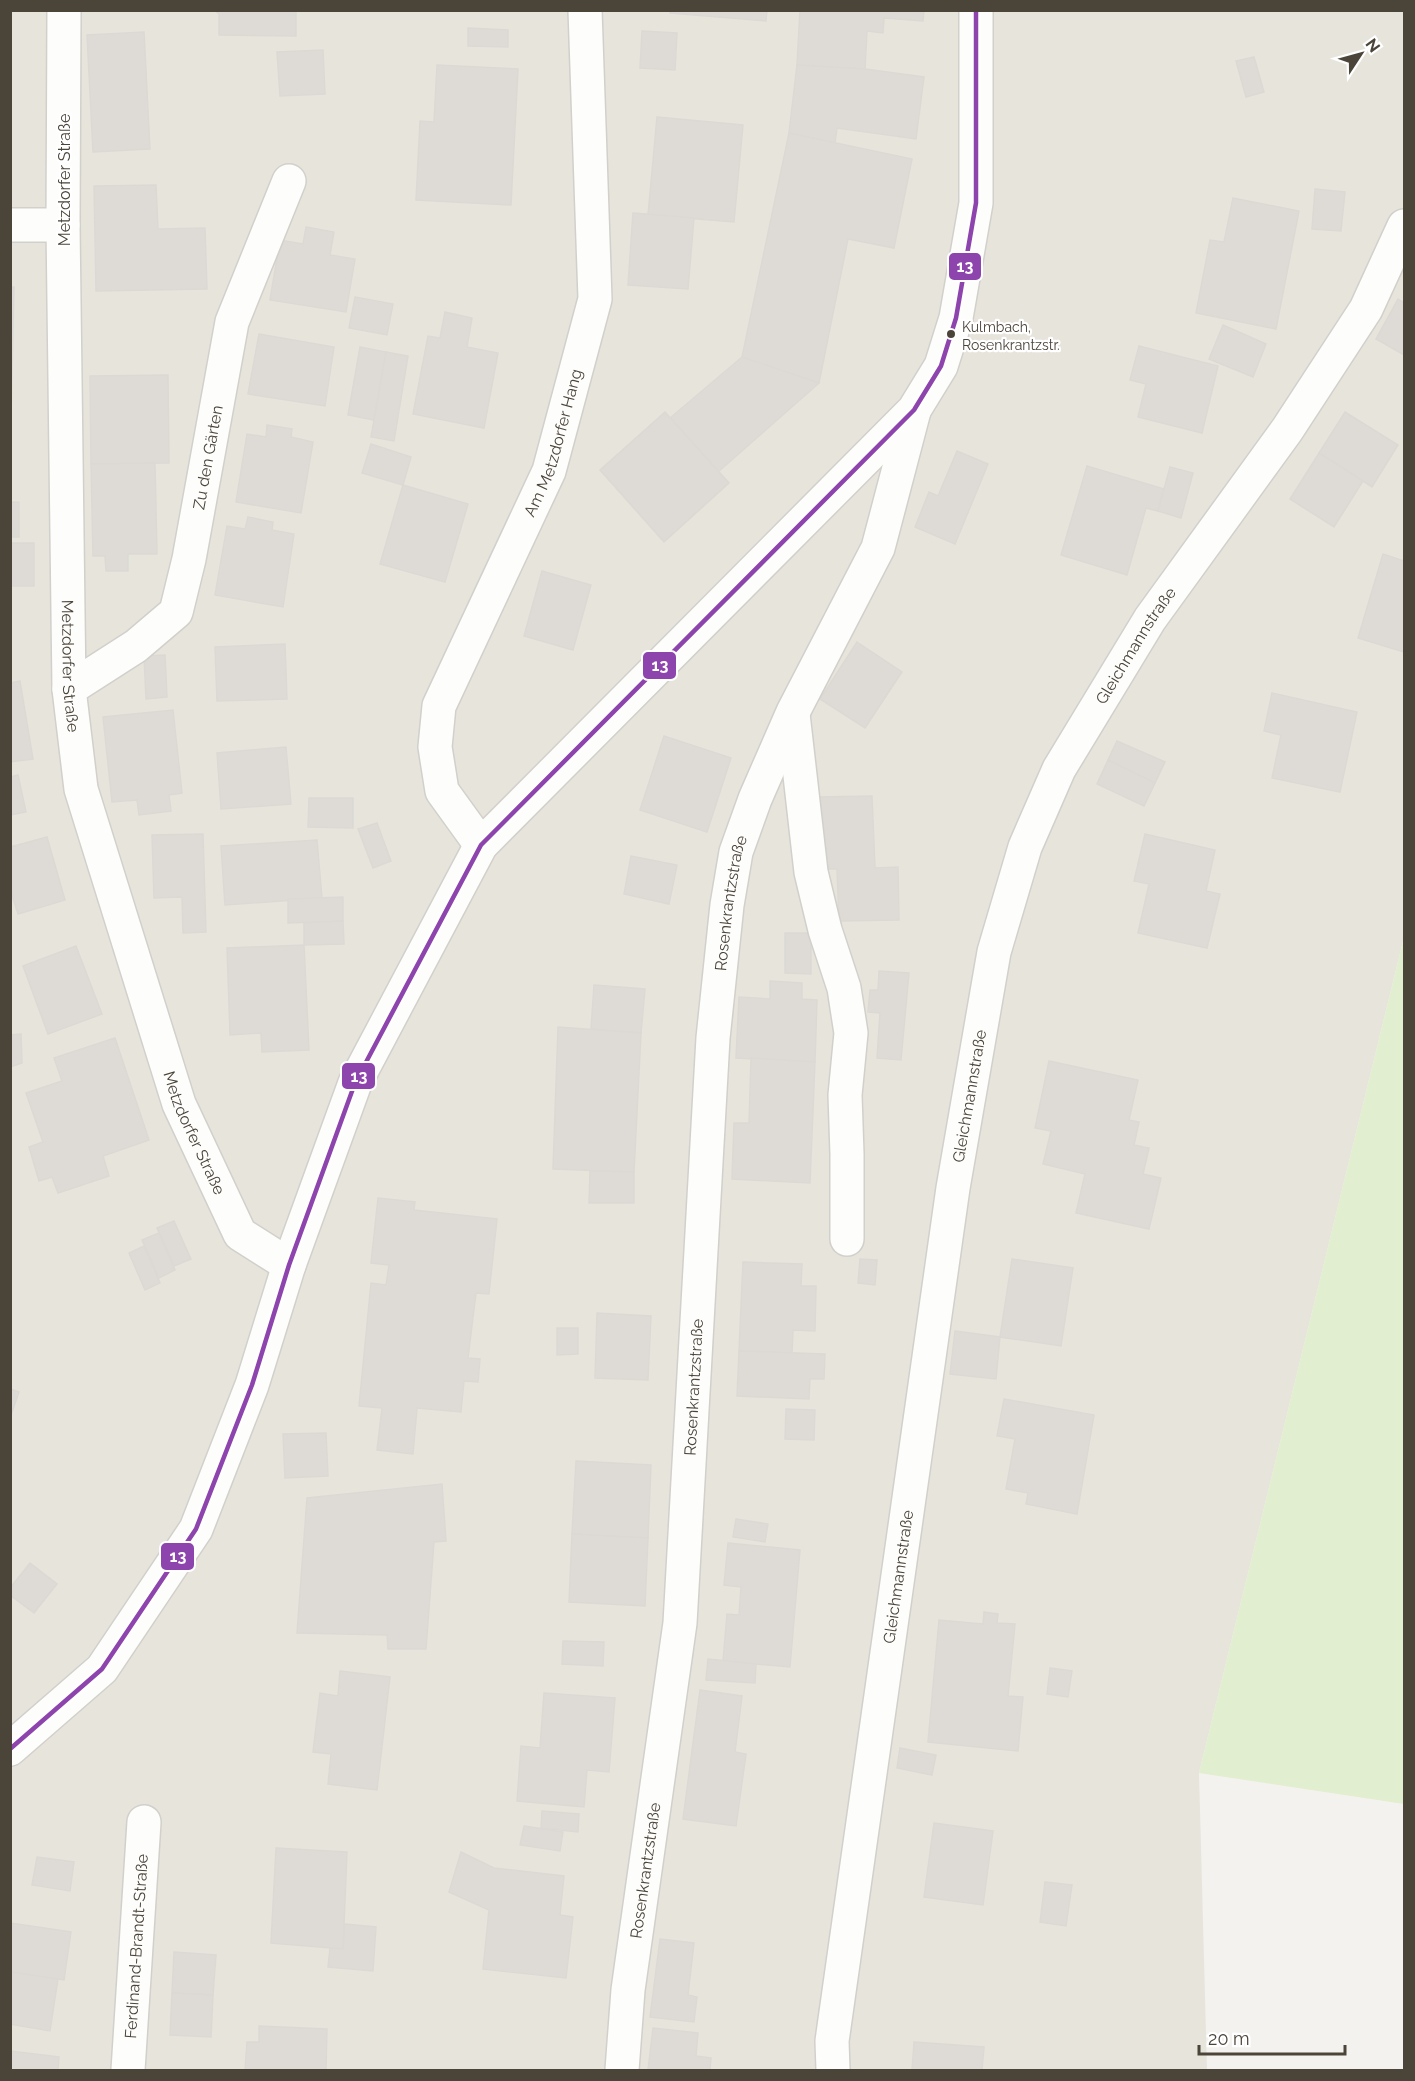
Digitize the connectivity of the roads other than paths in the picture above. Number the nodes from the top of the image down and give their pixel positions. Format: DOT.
graph roads {
  1 [pos="64,10"];
  2 [pos="585,10"];
  3 [pos="976,10"];
  4 [pos="290,181"];
  5 [pos="10,225"];
  6 [pos="63,225"];
  7 [pos="1404,226"];
  8 [pos="914,410"];
  9 [pos="69,689"];
  10 [pos="793,712"];
  11 [pos="481,845"];
  12 [pos="847,1239"];
  13 [pos="289,1265"];
  14 [pos="10,1749"];
  15 [pos="144,1822"];
  16 [pos="128,2070"];
  17 [pos="622,2070"];
  18 [pos="833,2070"];
  1 -- 6 [label="street, Metzdorfer Straße"];
  2 -- 11 [label="street, Am Metzdorfer Hang"];
  3 -- 8 [label="street"];
  4 -- 9 [label="street, Zu den Gärten"];
  5 -- 6 [label="street"];
  6 -- 9 [label="street, Metzdorfer Straße"];
  7 -- 18 [label="street, Gleichmannstraße"];
  8 -- 10 [label="street, Rosenkrantzstraße"];
  8 -- 11 [label="street"];
  9 -- 13 [label="street, Metzdorfer Straße"];
  10 -- 12 [label="street"];
  10 -- 17 [label="street, Rosenkrantzstraße"];
  11 -- 13 [label="street"];
  13 -- 14 [label="street"];
  15 -- 16 [label="street, Ferdinand-Brandt-Straße"];
}
